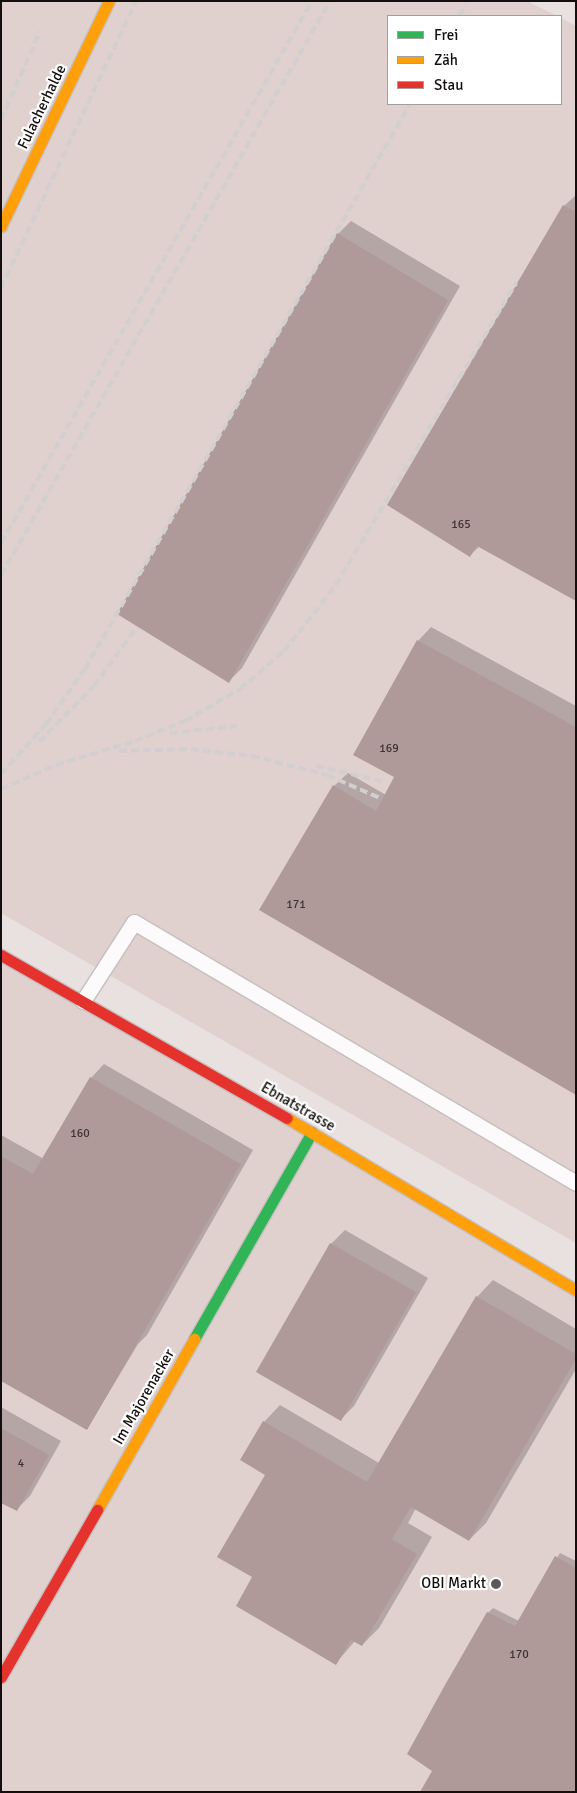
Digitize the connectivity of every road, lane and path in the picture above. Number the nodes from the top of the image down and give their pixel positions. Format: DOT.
graph roads {
  1 [pos="109,1"];
  2 [pos="1,226"];
  3 [pos="1,955"];
  4 [pos="82,1000"];
  5 [pos="312,1132"];
  6 [pos="576,1183"];
  7 [pos="576,1290"];
  8 [pos="1,1677"];
  1 -- 2 [label="street, Fulacherhalde"];
  3 -- 4 [label="street, Ebnatstrasse"];
  4 -- 5 [label="street, Ebnatstrasse"];
  4 -- 6 [label="lane"];
  5 -- 7 [label="street, Ebnatstrasse"];
  5 -- 8 [label="street, Im Majorenacker"];
}
